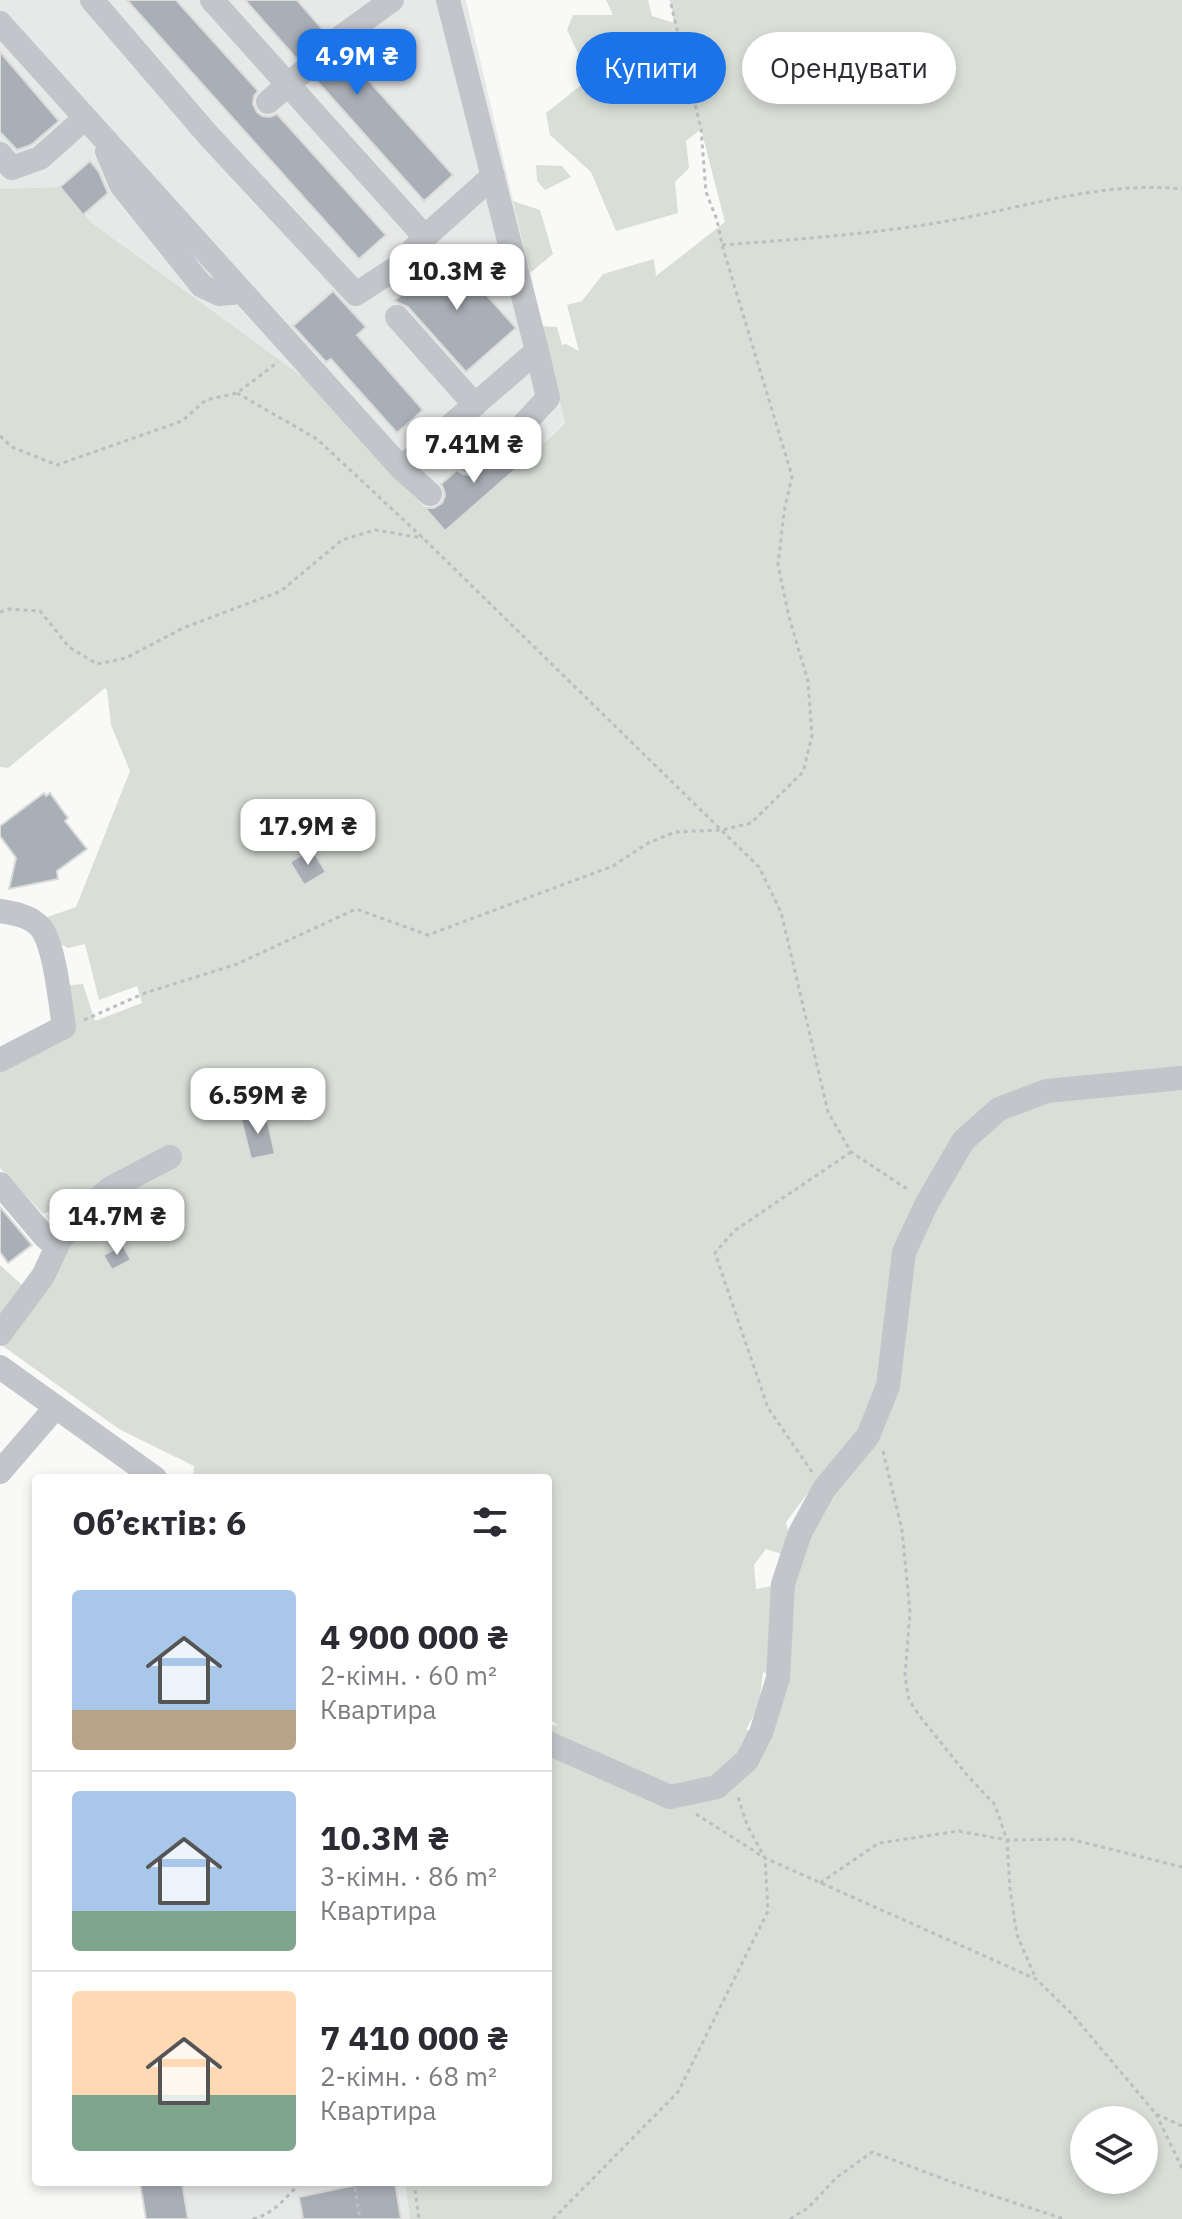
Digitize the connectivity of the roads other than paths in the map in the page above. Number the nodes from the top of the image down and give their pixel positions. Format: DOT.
graph roads {
  1 [pos="92,0"];
  2 [pos="212,0"];
  3 [pos="392,0"];
  4 [pos="448,0"];
  5 [pos="0,23"];
  6 [pos="334,42"];
  7 [pos="298,77"];
  8 [pos="268,102"];
  9 [pos="93,126"];
  10 [pos="0,154"];
  11 [pos="493,176"];
  12 [pos="425,237"];
  13 [pos="397,317"];
  14 [pos="537,351"];
  15 [pos="475,405"];
  16 [pos="443,432"];
  17 [pos="508,441"];
  18 [pos="468,460"];
  19 [pos="401,468"];
  20 [pos="430,494"];
  21 [pos="0,911"];
  22 [pos="0,1060"];
  23 [pos="1182,1078"];
  24 [pos="170,1157"];
  25 [pos="0,1184"];
  26 [pos="56,1246"];
  27 [pos="0,1334"];
  28 [pos="0,1367"];
  29 [pos="56,1407"];
  30 [pos="0,1472"];
  31 [pos="149,1474"];
  32 [pos="552,1745"];
  1 -- 12 [label="street"];
  2 -- 7 [label="street"];
  3 -- 6 [label="street"];
  4 -- 11 [label="street"];
  5 -- 9 [label="street"];
  7 -- 8 [label="street"];
  7 -- 12 [label="street"];
  9 -- 10 [label="street"];
  9 -- 19 [label="street"];
  11 -- 12 [label="street"];
  11 -- 14 [label="street"];
  13 -- 15 [label="street"];
  14 -- 15 [label="street"];
  14 -- 17 [label="street"];
  15 -- 16 [label="street"];
  16 -- 18 [label="street"];
  16 -- 19 [label="street"];
  19 -- 20 [label="street"];
  21 -- 22 [label="street"];
  23 -- 32 [label="street"];
  24 -- 26 [label="street"];
  25 -- 26 [label="street"];
  26 -- 27 [label="street"];
  28 -- 29 [label="street"];
  29 -- 30 [label="street"];
  29 -- 31 [label="street"];
}
